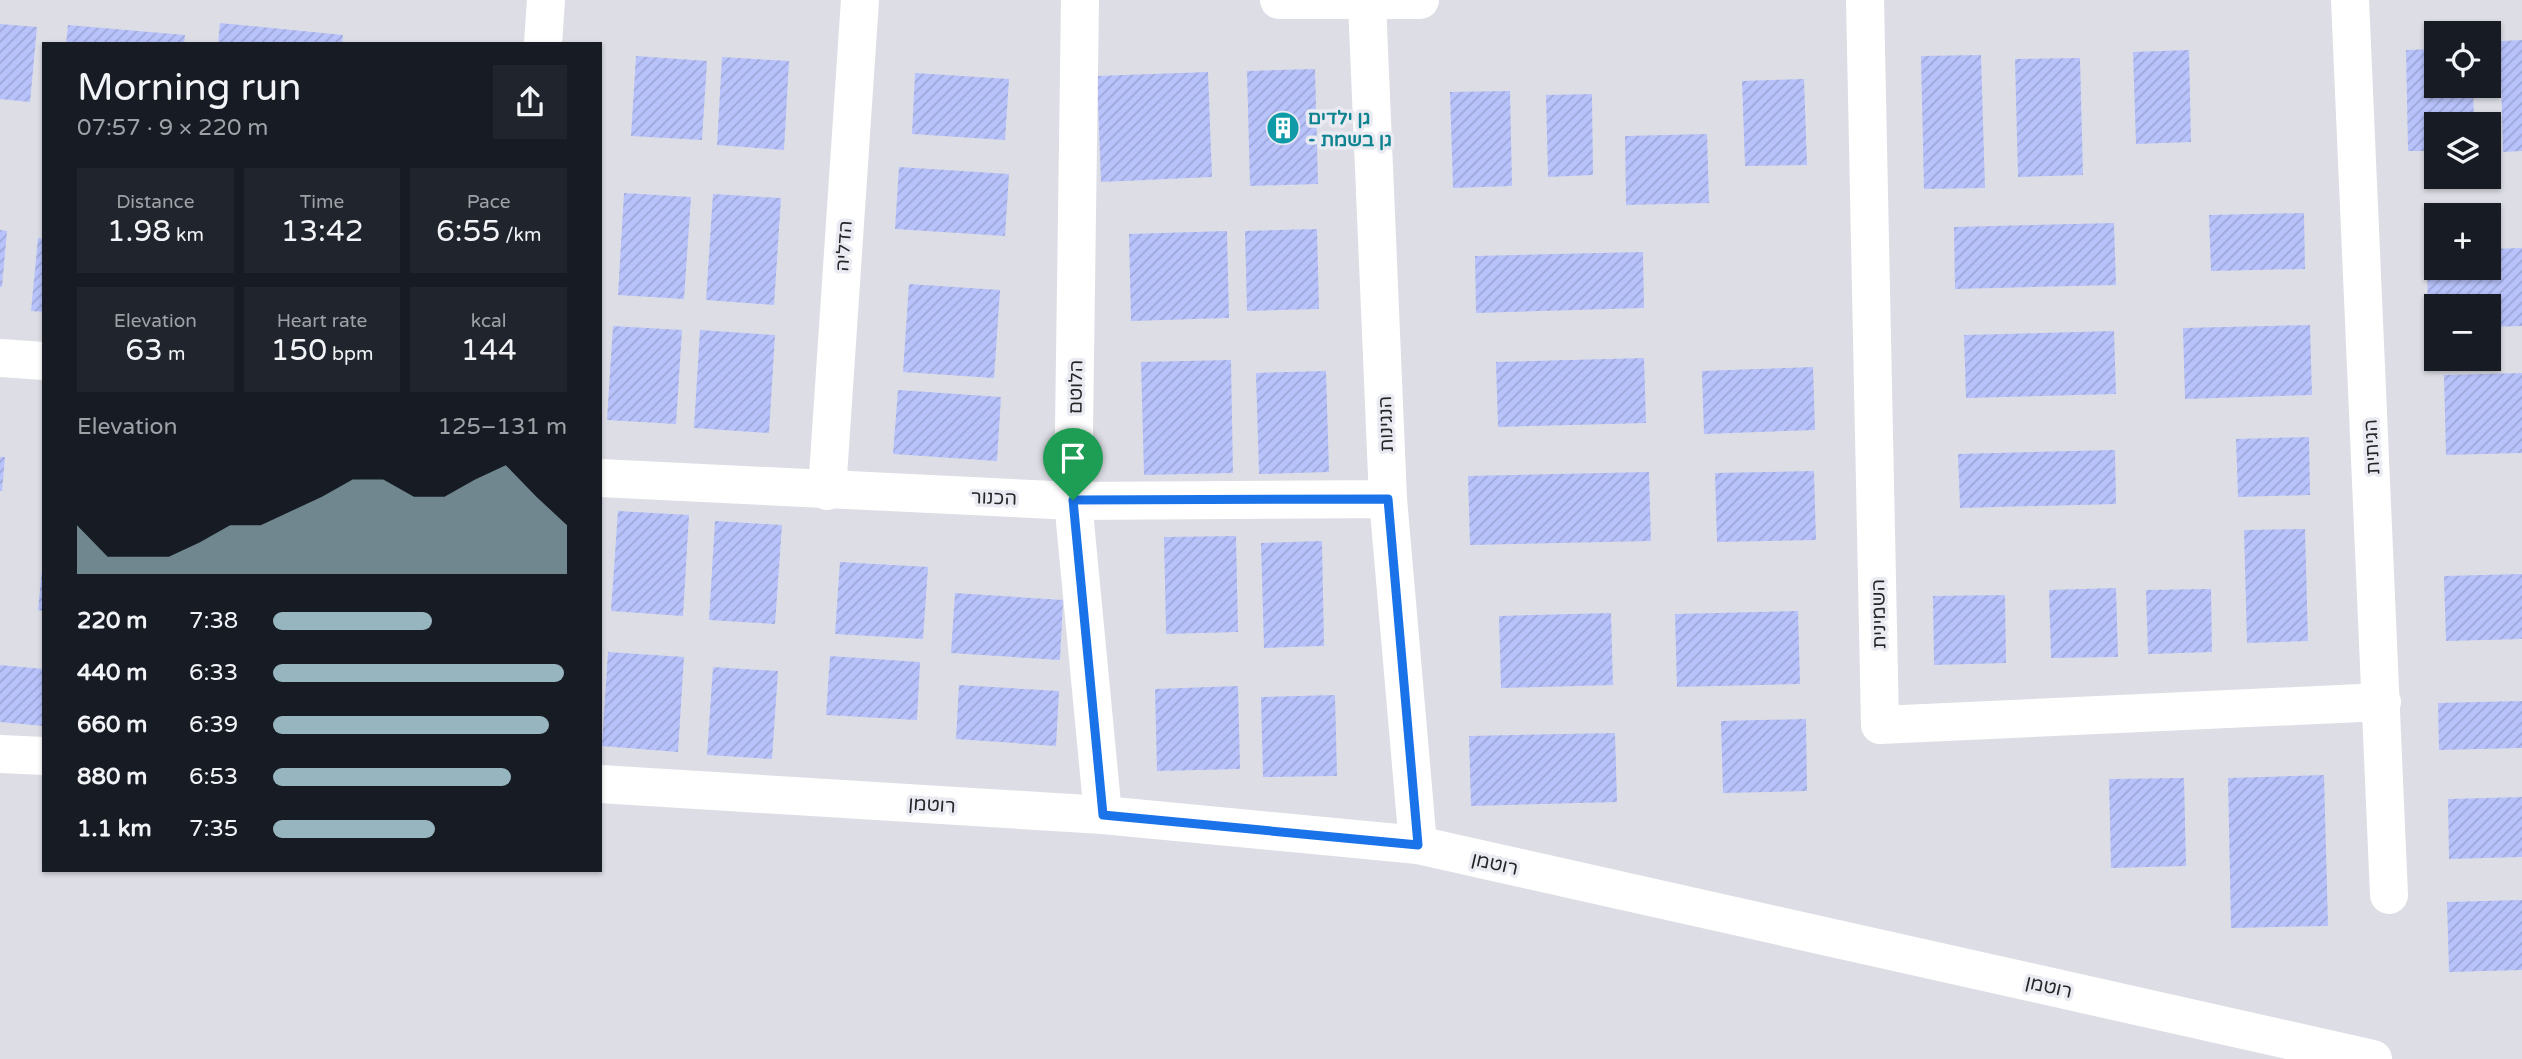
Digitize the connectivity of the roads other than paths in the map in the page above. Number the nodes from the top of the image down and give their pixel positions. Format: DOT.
graph roads {
  1 [pos="546,0"];
  2 [pos="860,0"];
  3 [pos="1080,0"];
  4 [pos="1279,0"];
  5 [pos="1420,0"];
  6 [pos="1865,0"];
  7 [pos="2350,0"];
  8 [pos="1367,2"];
  9 [pos="543,42"];
  10 [pos="0,358"];
  11 [pos="42,361"];
  12 [pos="602,478"];
  13 [pos="827,491"];
  14 [pos="1388,499"];
  15 [pos="1073,500"];
  16 [pos="2382,702"];
  17 [pos="0,754"];
  18 [pos="42,756"];
  19 [pos="602,784"];
  20 [pos="1103,815"];
  21 [pos="1418,845"];
  22 [pos="2389,895"];
  23 [pos="2373,1059"];
  1 -- 9 [label="street"];
  2 -- 13 [label="street, הדליה"];
  3 -- 15 [label="street, הלוטם"];
  4 -- 8 [label="street"];
  5 -- 8 [label="street"];
  6 -- 16 [label="street, השמינית"];
  7 -- 16 [label="street, הגיתית"];
  8 -- 14 [label="street, הנגינות"];
  10 -- 11 [label="street"];
  12 -- 13 [label="street, הכנור"];
  13 -- 15 [label="street, הכנור"];
  14 -- 15 [label="street, הכנור"];
  14 -- 21 [label="street, הנגינות"];
  15 -- 20 [label="street, הלוטם"];
  16 -- 22 [label="street, הגיתית"];
  17 -- 18 [label="street"];
  19 -- 20 [label="street, רוטמן"];
  20 -- 21 [label="street, רוטמן"];
  21 -- 23 [label="street, רוטמן"];
}
